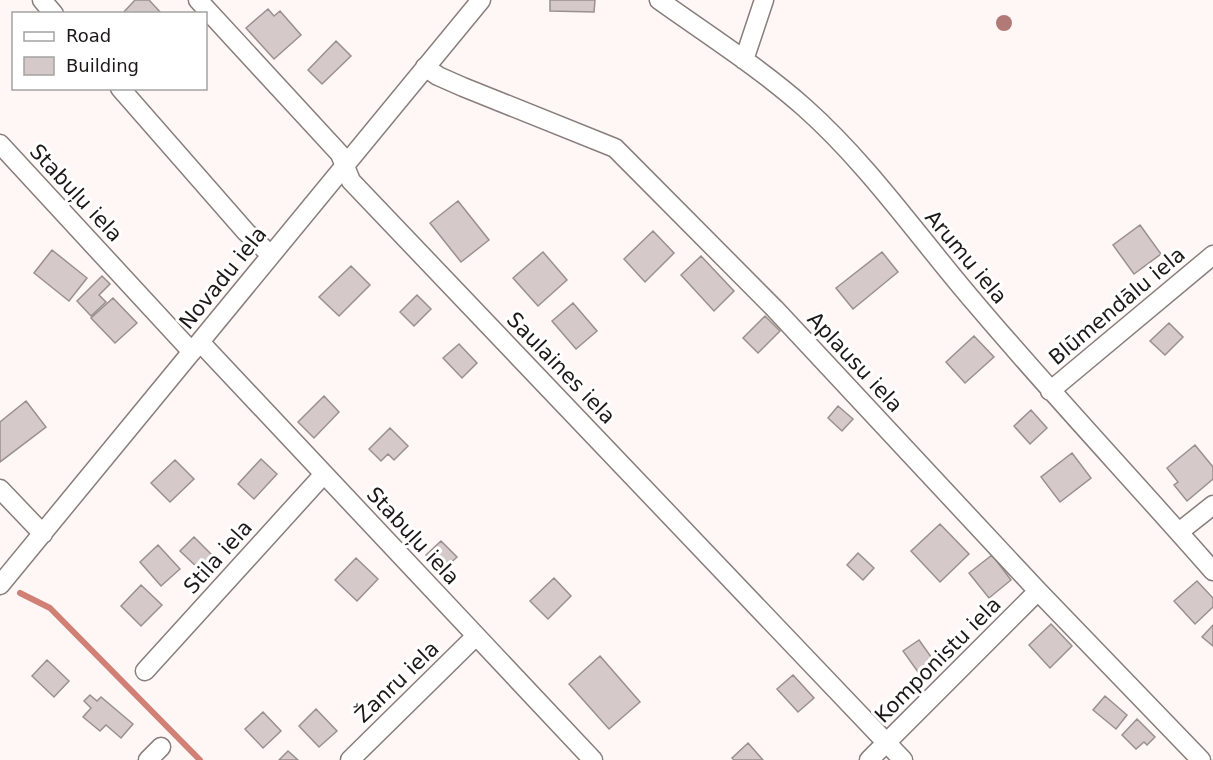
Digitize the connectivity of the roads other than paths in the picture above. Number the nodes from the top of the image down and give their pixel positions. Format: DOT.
graph roads {
  1 [pos="42,0"];
  2 [pos="198,0"];
  3 [pos="658,0"];
  4 [pos="764,0"];
  5 [pos="478,1"];
  6 [pos="52,12"];
  7 [pos="744,60"];
  8 [pos="425,67"];
  9 [pos="122,90"];
  10 [pos="0,144"];
  11 [pos="345,165"];
  12 [pos="271,255"];
  13 [pos="1213,255"];
  14 [pos="196,347"];
  15 [pos="1050,391"];
  16 [pos="324,474"];
  17 [pos="0,489"];
  18 [pos="1213,504"];
  19 [pos="1179,532"];
  20 [pos="43,534"];
  21 [pos="1213,571"];
  22 [pos="0,585"];
  23 [pos="1038,591"];
  24 [pos="476,636"];
  25 [pos="145,671"];
  26 [pos="887,743"];
  27 [pos="161,747"];
  28 [pos="148,760"];
  29 [pos="350,760"];
  30 [pos="593,760"];
  31 [pos="869,760"];
  32 [pos="903,760"];
  33 [pos="1201,760"];
  1 -- 6 [label="street"];
  2 -- 11 [label="street, Saulaines iela"];
  3 -- 7 [label="street, Arumu iela"];
  4 -- 7 [label="street"];
  5 -- 8 [label="street, Novadu iela"];
  7 -- 15 [label="street, Arumu iela"];
  8 -- 11 [label="street, Novadu iela"];
  8 -- 23 [label="street, Aplausu iela"];
  9 -- 12 [label="street"];
  10 -- 14 [label="street, Stabuļu iela"];
  11 -- 12 [label="street, Novadu iela"];
  11 -- 26 [label="street, Saulaines iela"];
  12 -- 14 [label="street, Novadu iela"];
  13 -- 15 [label="street, Blūmendālu iela"];
  14 -- 16 [label="street, Stabuļu iela"];
  14 -- 20 [label="street, Novadu iela"];
  15 -- 19 [label="street, Arumu iela"];
  16 -- 24 [label="street, Stabuļu iela"];
  16 -- 25 [label="street, Stila iela"];
  17 -- 20 [label="street"];
  18 -- 19 [label="street"];
  19 -- 21 [label="street, Arumu iela"];
  20 -- 22 [label="street, Novadu iela"];
  23 -- 26 [label="street, Komponistu iela"];
  23 -- 33 [label="street, Aplausu iela"];
  24 -- 29 [label="street, Žanru iela"];
  24 -- 30 [label="street, Stabuļu iela"];
  26 -- 31 [label="street, Komponistu iela"];
  26 -- 32 [label="street, Saulaines iela"];
  27 -- 28 [label="street"];
}
